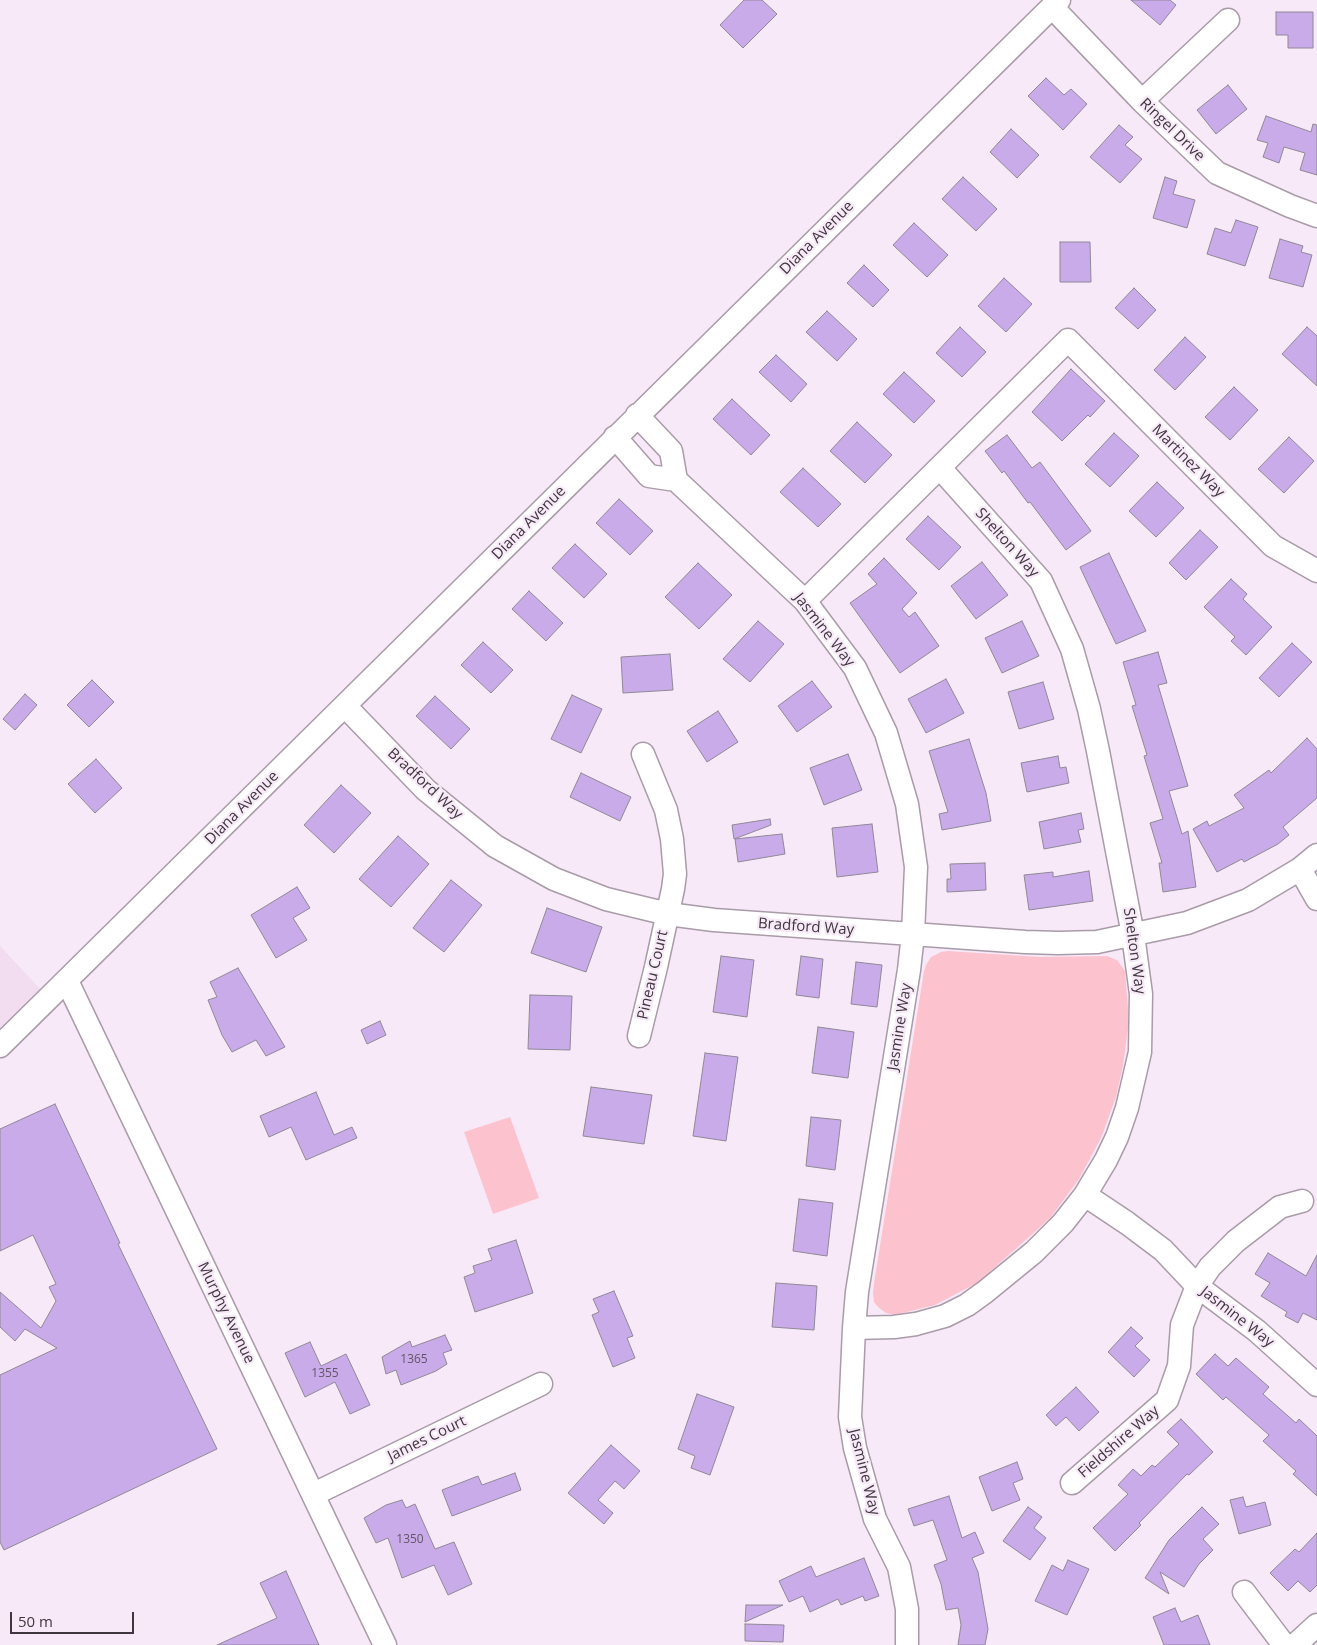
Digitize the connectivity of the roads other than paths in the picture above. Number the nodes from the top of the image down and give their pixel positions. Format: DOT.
graph roads {
  1 [pos="1055,4"];
  2 [pos="1228,20"];
  3 [pos="1142,101"];
  4 [pos="1317,216"];
  5 [pos="637,415"];
  6 [pos="615,437"];
  7 [pos="940,468"];
  8 [pos="676,480"];
  9 [pos="1317,571"];
  10 [pos="805,601"];
  11 [pos="345,706"];
  12 [pos="643,754"];
  13 [pos="1309,862"];
  14 [pos="1317,899"];
  15 [pos="668,914"];
  16 [pos="913,934"];
  17 [pos="1132,935"];
  18 [pos="67,981"];
  19 [pos="639,1036"];
  20 [pos="0,1046"];
  21 [pos="1085,1195"];
  22 [pos="1302,1201"];
  23 [pos="1197,1286"];
  24 [pos="854,1328"];
  25 [pos="1316,1383"];
  26 [pos="541,1384"];
  27 [pos="1072,1483"];
  28 [pos="314,1494"];
  29 [pos="1244,1592"];
  30 [pos="1317,1625"];
  31 [pos="384,1645"];
  32 [pos="907,1645"];
  33 [pos="1284,1645"];
  34 [pos="1295,1645"];
  1 -- 3 [label="street, Ringel Drive"];
  1 -- 5 [label="street, Diana Avenue"];
  2 -- 3 [label="street"];
  3 -- 4 [label="street, Ringel Drive"];
  5 -- 6 [label="street, Diana Avenue"];
  5 -- 8 [label="street"];
  6 -- 8 [label="street"];
  6 -- 11 [label="street, Diana Avenue"];
  7 -- 9 [label="street, Martinez Way"];
  7 -- 10 [label="street"];
  7 -- 17 [label="street, Shelton Way"];
  8 -- 10 [label="street, Jasmine Way"];
  10 -- 16 [label="street, Jasmine Way"];
  11 -- 15 [label="street, Bradford Way"];
  11 -- 18 [label="street, Diana Avenue"];
  12 -- 15 [label="street, Pineau Court"];
  13 -- 14 [label="street"];
  13 -- 17 [label="street, Bradford Way"];
  15 -- 16 [label="street, Bradford Way"];
  15 -- 19 [label="street, Pineau Court"];
  16 -- 17 [label="street, Bradford Way"];
  16 -- 24 [label="street, Jasmine Way"];
  17 -- 21 [label="street, Shelton Way"];
  18 -- 20 [label="street, Diana Avenue"];
  18 -- 28 [label="street, Murphy Avenue"];
  21 -- 23 [label="street, Jasmine Way"];
  21 -- 24 [label="street, Shelton Way"];
  22 -- 23 [label="street, Fieldshire Way"];
  23 -- 25 [label="street, Jasmine Way"];
  23 -- 27 [label="street, Fieldshire Way"];
  24 -- 32 [label="street, Jasmine Way"];
  26 -- 28 [label="street, James Court"];
  28 -- 31 [label="street, Murphy Avenue"];
  29 -- 33 [label="street"];
  30 -- 34 [label="street"];
}
